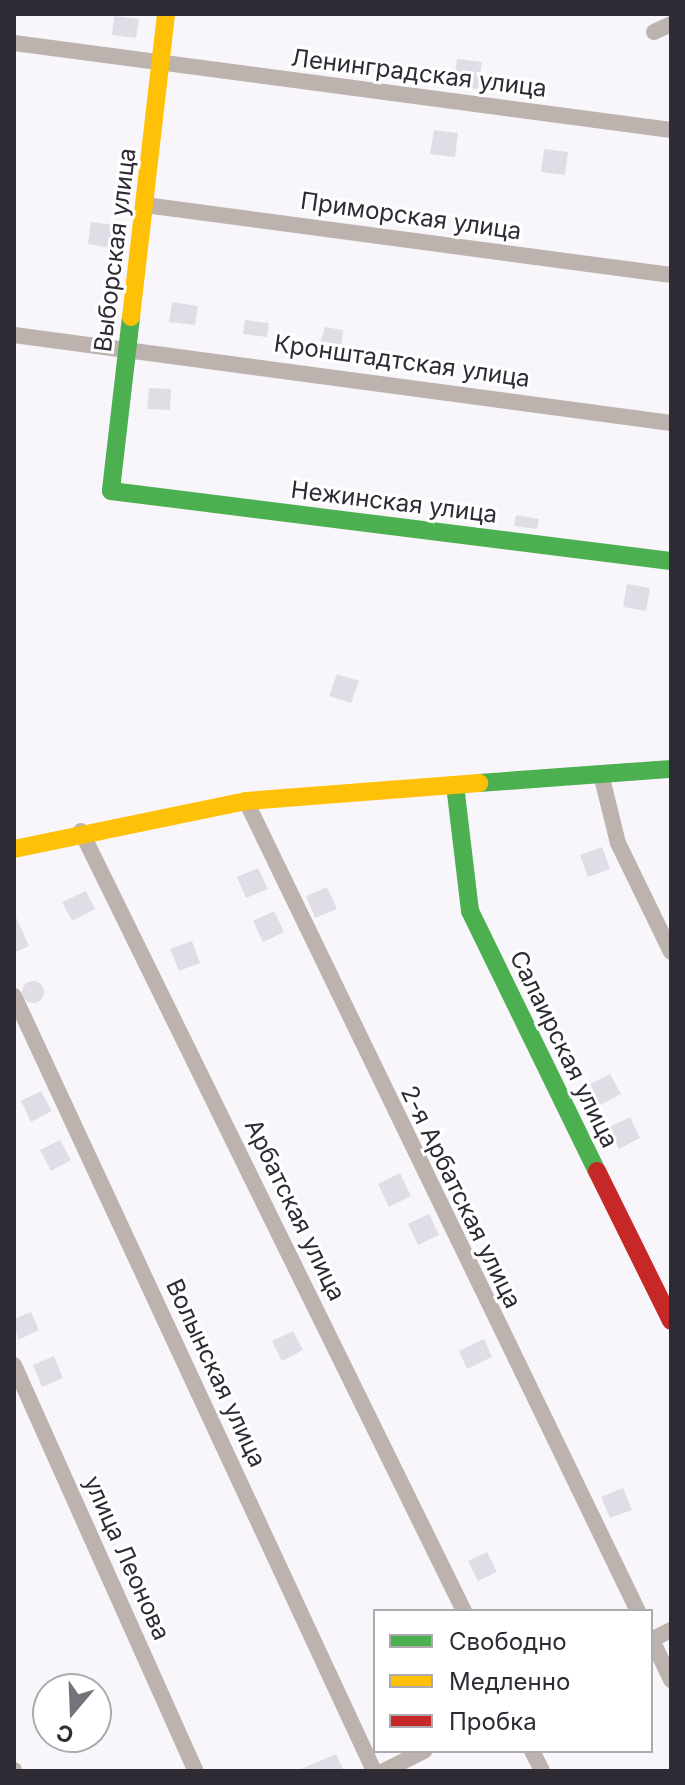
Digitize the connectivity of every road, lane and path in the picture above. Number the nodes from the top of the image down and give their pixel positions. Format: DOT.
graph roads {
  1 [pos="166,14"];
  2 [pos="671,24"];
  3 [pos="654,32"];
  4 [pos="14,43"];
  5 [pos="161,64"];
  6 [pos="671,130"];
  7 [pos="145,205"];
  8 [pos="671,275"];
  9 [pos="14,335"];
  10 [pos="127,347"];
  11 [pos="671,423"];
  12 [pos="111,491"];
  13 [pos="671,561"];
  14 [pos="671,769"];
  15 [pos="601,774"];
  16 [pos="455,785"];
  17 [pos="246,801"];
  18 [pos="81,831"];
  19 [pos="14,849"];
  20 [pos="671,952"];
  21 [pos="14,996"];
  22 [pos="671,1321"];
  23 [pos="14,1365"];
  24 [pos="463,1609"];
  25 [pos="637,1609"];
  26 [pos="653,1643"];
  27 [pos="671,1680"];
  28 [pos="420,1753"];
  29 [pos="533,1753"];
  30 [pos="196,1771"];
  31 [pos="374,1771"];
  32 [pos="384,1771"];
  33 [pos="542,1771"];
  1 -- 5 [label="street, Выборская улица"];
  2 -- 3 [label="street"];
  4 -- 5 [label="street, Ленинградская улица"];
  5 -- 6 [label="street, Ленинградская улица"];
  5 -- 7 [label="street, Выборская улица"];
  7 -- 8 [label="street, Приморская улица"];
  7 -- 10 [label="street, Выборская улица"];
  9 -- 10 [label="street, Кронштадтская улица"];
  10 -- 11 [label="street, Кронштадтская улица"];
  10 -- 12 [label="street, Выборская улица"];
  12 -- 13 [label="street, Нежинская улица"];
  14 -- 15 [label="street"];
  15 -- 16 [label="street"];
  15 -- 20 [label="street"];
  16 -- 17 [label="street"];
  16 -- 22 [label="street, Салаирская улица"];
  17 -- 18 [label="street"];
  17 -- 25 [label="street, 2-я Арбатская улица"];
  18 -- 19 [label="street"];
  18 -- 24 [label="street, Арбатская улица"];
  21 -- 31 [label="street, Волынская улица"];
  23 -- 30 [label="street, улица Леонова"];
  26 -- 27 [label="street"];
  28 -- 32 [label="street"];
  29 -- 33 [label="street"];
}
